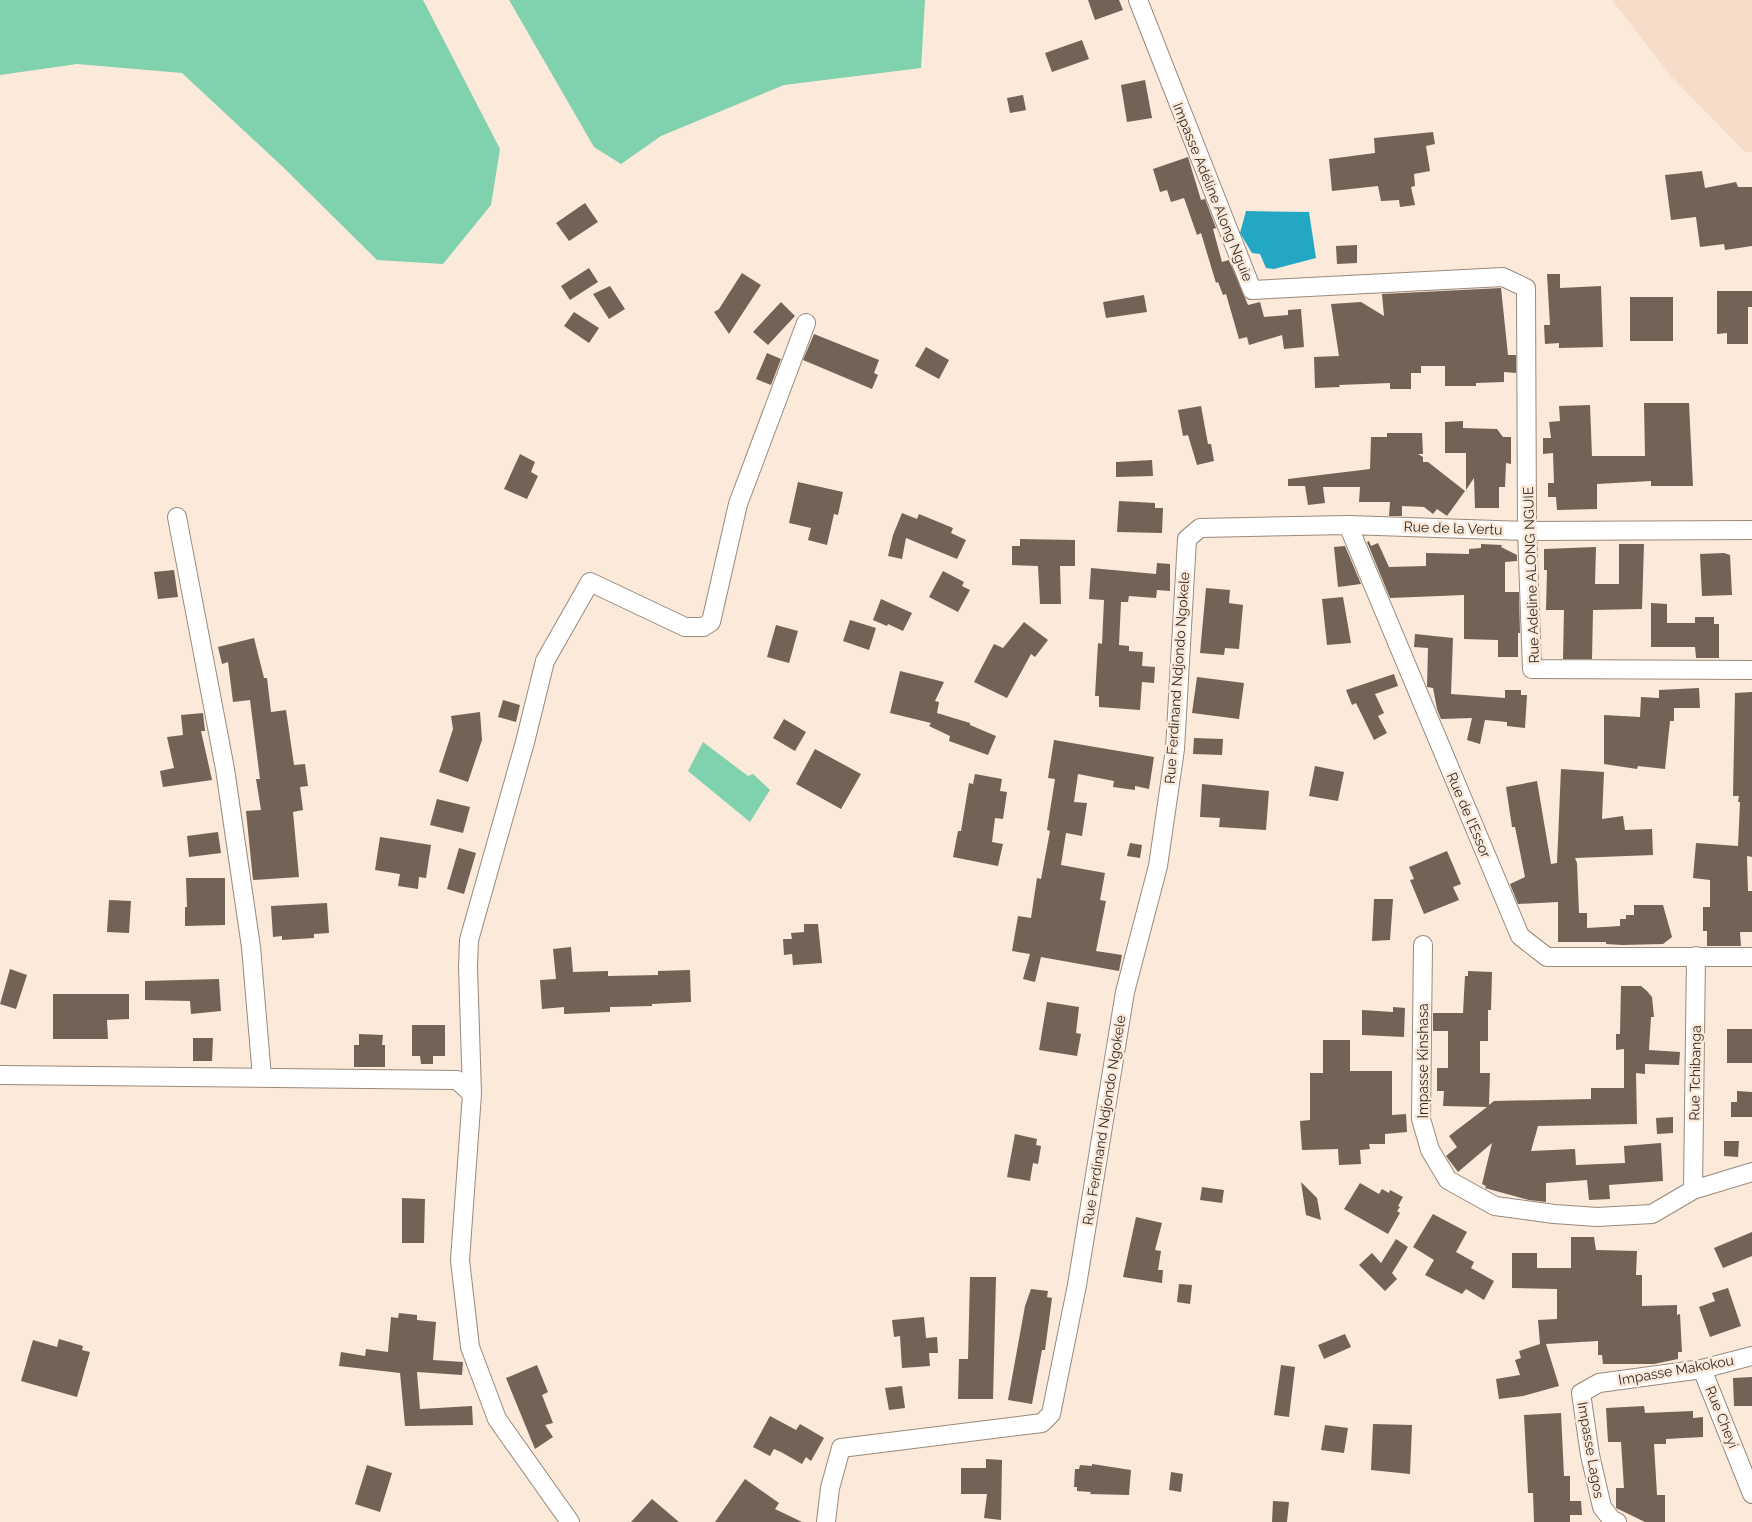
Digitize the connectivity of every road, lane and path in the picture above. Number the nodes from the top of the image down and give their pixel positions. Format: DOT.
graph roads {
  1 [pos="1138,0"];
  2 [pos="1503,277"];
  3 [pos="806,323"];
  4 [pos="178,517"];
  5 [pos="1348,525"];
  6 [pos="1527,530"];
  7 [pos="1752,530"];
  8 [pos="1187,538"];
  9 [pos="1752,670"];
  10 [pos="1424,946"];
  11 [pos="1696,956"];
  12 [pos="1752,958"];
  13 [pos="0,1075"];
  14 [pos="262,1077"];
  15 [pos="472,1094"];
  16 [pos="1752,1172"];
  17 [pos="1693,1190"];
  18 [pos="1752,1356"];
  19 [pos="1702,1369"];
  20 [pos="1599,1383"];
  21 [pos="1752,1494"];
  22 [pos="570,1522"];
  23 [pos="826,1522"];
  24 [pos="1617,1522"];
  1 -- 2 [label="street, Impasse Adéline Along Nguie"];
  2 -- 6 [label="street, Rue Adeline ALONG NGUIE"];
  3 -- 15 [label="street"];
  4 -- 14 [label="street"];
  5 -- 6 [label="street, Rue de la Vertu"];
  5 -- 8 [label="street, Rue de la Vertu"];
  5 -- 11 [label="street, Rue de l'Essor"];
  6 -- 7 [label="street, Rue de la Vertu"];
  6 -- 9 [label="street, Rue Adeline ALONG NGUIE"];
  8 -- 23 [label="street, Rue Ferdinand Ndjondo Ngokele"];
  10 -- 17 [label="street, Impasse Kinshasa"];
  11 -- 12 [label="street, Rue de l'Essor"];
  11 -- 17 [label="street, Rue Tchibanga"];
  13 -- 14 [label="street"];
  14 -- 15 [label="street"];
  15 -- 22 [label="street"];
  16 -- 17 [label="street, Impasse Kinshasa"];
  18 -- 19 [label="street, Impasse Makokou"];
  19 -- 20 [label="street, Impasse Makokou"];
  19 -- 21 [label="street, Rue Cheyi"];
  20 -- 24 [label="street, Impasse Lagos"];
}
